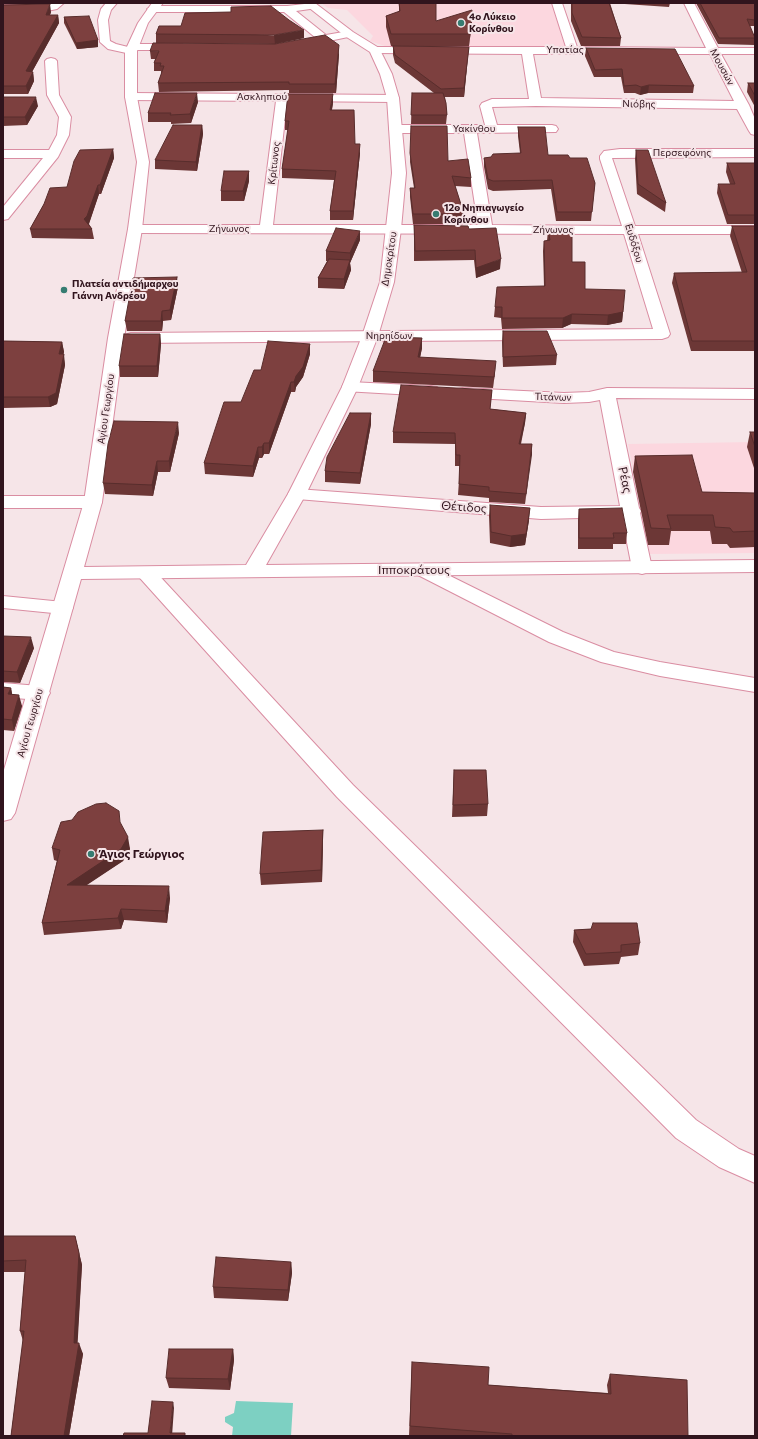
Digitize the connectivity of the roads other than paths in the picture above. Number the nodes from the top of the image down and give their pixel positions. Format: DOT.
graph roads {
  1 [pos="112,3"];
  2 [pos="557,3"];
  3 [pos="689,3"];
  4 [pos="56,5"];
  5 [pos="311,5"];
  6 [pos="155,6"];
  7 [pos="3,8"];
  8 [pos="287,9"];
  9 [pos="349,34"];
  10 [pos="324,39"];
  11 [pos="293,45"];
  12 [pos="194,47"];
  13 [pos="132,49"];
  14 [pos="375,50"];
  15 [pos="527,50"];
  16 [pos="572,50"];
  17 [pos="713,51"];
  18 [pos="755,51"];
  19 [pos="51,61"];
  20 [pos="131,97"];
  21 [pos="282,97"];
  22 [pos="393,98"];
  23 [pos="40,100"];
  24 [pos="55,100"];
  25 [pos="536,102"];
  26 [pos="743,105"];
  27 [pos="395,129"];
  28 [pos="470,129"];
  29 [pos="492,129"];
  30 [pos="552,129"];
  31 [pos="755,131"];
  32 [pos="755,153"];
  33 [pos="3,154"];
  34 [pos="53,154"];
  35 [pos="609,154"];
  36 [pos="3,216"];
  37 [pos="135,229"];
  38 [pos="266,229"];
  39 [pos="394,229"];
  40 [pos="486,230"];
  41 [pos="630,230"];
  42 [pos="755,230"];
  43 [pos="662,334"];
  44 [pos="370,336"];
  45 [pos="116,338"];
  46 [pos="350,388"];
  47 [pos="607,393"];
  48 [pos="755,394"];
  49 [pos="297,494"];
  50 [pos="3,502"];
  51 [pos="93,502"];
  52 [pos="632,511"];
  53 [pos="755,566"];
  54 [pos="642,568"];
  55 [pos="423,570"];
  56 [pos="253,571"];
  57 [pos="73,573"];
  58 [pos="146,573"];
  59 [pos="3,602"];
  60 [pos="63,608"];
  61 [pos="755,685"];
  62 [pos="3,690"];
  63 [pos="38,693"];
  64 [pos="3,813"];
  65 [pos="755,1170"];
  1 -- 13 [label="street"];
  2 -- 16 [label="street"];
  3 -- 17 [label="street, Μουσών"];
  4 -- 7 [label="street"];
  5 -- 8 [label="street"];
  5 -- 9 [label="street"];
  6 -- 8 [label="street"];
  6 -- 13 [label="street, Αγίου Γεωργίου"];
  8 -- 10 [label="street"];
  9 -- 10 [label="street"];
  9 -- 14 [label="street"];
  10 -- 11 [label="street"];
  12 -- 13 [label="street"];
  13 -- 20 [label="street, Αγίου Γεωργίου"];
  14 -- 15 [label="street, Υπατίας"];
  14 -- 22 [label="street, Δημοκρίτου"];
  15 -- 16 [label="street, Υπατίας"];
  15 -- 25 [label="street"];
  16 -- 17 [label="street, Υπατίας"];
  17 -- 18 [label="street, Υπατίας"];
  17 -- 26 [label="street, Μουσών"];
  19 -- 24 [label="street"];
  20 -- 21 [label="street, Ασκληπιού"];
  20 -- 37 [label="street, Αγίου Γεωργίου"];
  21 -- 22 [label="street, Ασκληπιού"];
  21 -- 38 [label="street, Κρίτωνος"];
  22 -- 27 [label="street, Δημοκρίτου"];
  23 -- 24 [label="street"];
  24 -- 34 [label="street"];
  25 -- 26 [label="street, Νιόβης"];
  25 -- 29 [label="street, Νιόβης"];
  26 -- 31 [label="street, Μουσών"];
  27 -- 28 [label="street, Υακίνθου"];
  27 -- 39 [label="street, Δημοκρίτου"];
  28 -- 29 [label="street, Υακίνθου"];
  28 -- 40 [label="street"];
  29 -- 30 [label="street, Υακίνθου"];
  32 -- 35 [label="street, Περσεφόνης"];
  33 -- 34 [label="street"];
  34 -- 36 [label="street"];
  35 -- 41 [label="street, Ευδόξου"];
  37 -- 38 [label="street, Ζήνωνος"];
  37 -- 45 [label="street, Αγίου Γεωργίου"];
  38 -- 39 [label="street, Ζήνωνος"];
  39 -- 40 [label="street, Ζήνωνος"];
  39 -- 44 [label="street, Δημοκρίτου"];
  40 -- 41 [label="street, Ζήνωνος"];
  41 -- 42 [label="street, Ζήνωνος"];
  41 -- 43 [label="street, Ευδόξου"];
  43 -- 44 [label="street, Νηρηίδων"];
  44 -- 45 [label="street, Νηρηίδων"];
  44 -- 46 [label="street, Δημοκρίτου"];
  45 -- 51 [label="street, Αγίου Γεωργίου"];
  46 -- 47 [label="street, Τιτάνων"];
  46 -- 49 [label="street, Δημοκρίτου"];
  47 -- 48 [label="street, Τιτάνων"];
  47 -- 52 [label="street, Ρέας"];
  49 -- 52 [label="street, Θέτιδος"];
  49 -- 56 [label="street, Δημοκρίτου"];
  50 -- 51 [label="street"];
  51 -- 57 [label="street, Αγίου Γεωργίου"];
  52 -- 54 [label="street, Ρέας"];
  53 -- 54 [label="street, Ιπποκράτους"];
  54 -- 55 [label="street, Ιπποκράτους"];
  55 -- 56 [label="street, Ιπποκράτους"];
  55 -- 61 [label="street"];
  56 -- 58 [label="street, Ιπποκράτους"];
  57 -- 58 [label="street, Ιπποκράτους"];
  57 -- 60 [label="street, Αγίου Γεωργίου"];
  58 -- 65 [label="street"];
  59 -- 60 [label="street"];
  60 -- 63 [label="street, Αγίου Γεωργίου"];
  62 -- 63 [label="street"];
  63 -- 64 [label="street, Αγίου Γεωργίου"];
}
